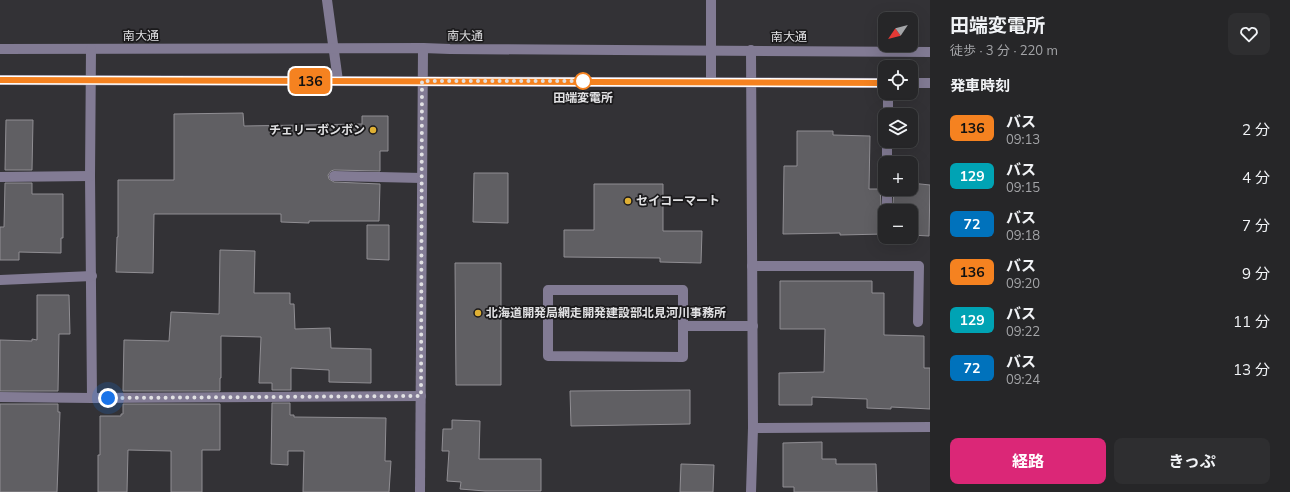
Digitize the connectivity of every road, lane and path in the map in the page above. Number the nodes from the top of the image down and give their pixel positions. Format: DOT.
graph roads {
  1 [pos="327,0"];
  2 [pos="711,0"];
  3 [pos="334,48"];
  4 [pos="423,48"];
  5 [pos="0,49"];
  6 [pos="91,49"];
  7 [pos="711,50"];
  8 [pos="751,50"];
  9 [pos="930,52"];
  10 [pos="0,80"];
  11 [pos="91,80"];
  12 [pos="338,81"];
  13 [pos="422,81"];
  14 [pos="751,81"];
  15 [pos="711,82"];
  16 [pos="878,83"];
  17 [pos="918,83"];
  18 [pos="930,83"];
  19 [pos="90,176"];
  20 [pos="334,176"];
  21 [pos="0,178"];
  22 [pos="422,178"];
  23 [pos="752,266"];
  24 [pos="92,276"];
  25 [pos="0,280"];
  26 [pos="918,322"];
  27 [pos="683,326"];
  28 [pos="752,326"];
  29 [pos="421,396"];
  30 [pos="0,397"];
  31 [pos="92,398"];
  32 [pos="930,427"];
  33 [pos="752,428"];
  34 [pos="420,492"];
  35 [pos="751,492"];
  1 -- 3 [label="street"];
  2 -- 7 [label="street"];
  3 -- 4 [label="street, 南大通"];
  3 -- 6 [label="street, 南大通"];
  3 -- 12 [label="street"];
  4 -- 7 [label="street, 南大通"];
  4 -- 13 [label="street"];
  5 -- 6 [label="street, 南大通"];
  6 -- 11 [label="street"];
  7 -- 8 [label="street, 南大通"];
  7 -- 15 [label="street"];
  8 -- 9 [label="street, 南大通"];
  8 -- 14 [label="street"];
  10 -- 11 [label="street"];
  11 -- 12 [label="street"];
  11 -- 19 [label="street"];
  12 -- 13 [label="street"];
  13 -- 15 [label="street"];
  13 -- 22 [label="street"];
  14 -- 15 [label="street"];
  14 -- 16 [label="street"];
  14 -- 23 [label="street"];
  17 -- 18 [label="street"];
  19 -- 21 [label="street"];
  19 -- 24 [label="street"];
  20 -- 22 [label="street"];
  22 -- 29 [label="street"];
  23 -- 26 [label="street"];
  23 -- 28 [label="street"];
  24 -- 25 [label="street"];
  24 -- 31 [label="street"];
  27 -- 27 [label="street"];
  27 -- 28 [label="street"];
  28 -- 33 [label="street"];
  29 -- 31 [label="street"];
  29 -- 34 [label="street"];
  30 -- 31 [label="street"];
  32 -- 33 [label="street"];
  33 -- 35 [label="street"];
}
